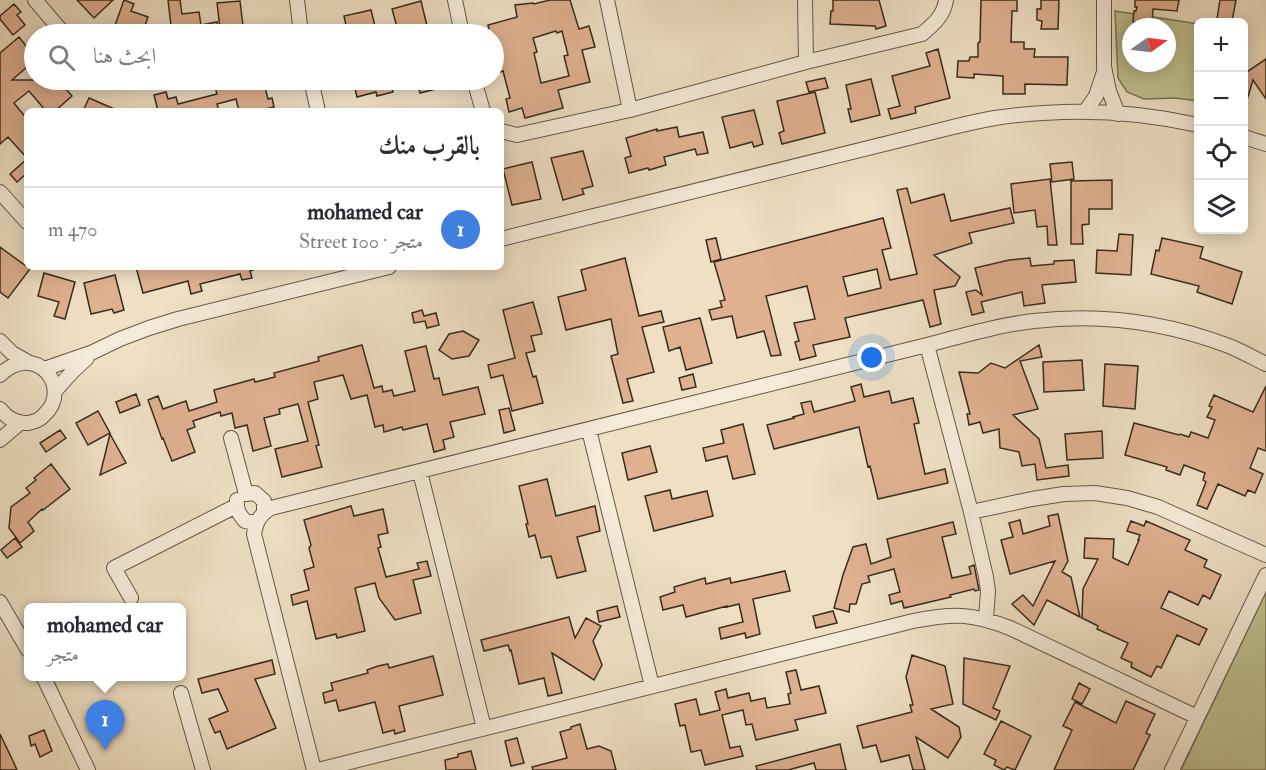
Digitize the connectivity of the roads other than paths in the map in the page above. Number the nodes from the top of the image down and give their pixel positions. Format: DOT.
graph roads {
  1 [pos="35,0"];
  2 [pos="297,0"];
  3 [pos="455,0"];
  4 [pos="607,0"];
  5 [pos="805,0"];
  6 [pos="946,0"];
  7 [pos="1104,0"];
  8 [pos="55,24"];
  9 [pos="300,24"];
  10 [pos="460,24"];
  11 [pos="806,62"];
  12 [pos="1104,67"];
  13 [pos="313,90"];
  14 [pos="477,90"];
  15 [pos="317,108"];
  16 [pos="482,108"];
  17 [pos="630,110"];
  18 [pos="1085,112"];
  19 [pos="1118,114"];
  20 [pos="1194,124"];
  21 [pos="504,132"];
  22 [pos="1248,138"];
  23 [pos="1266,144"];
  24 [pos="0,192"];
  25 [pos="24,219"];
  26 [pos="504,238"];
  27 [pos="365,270"];
  28 [pos="341,273"];
  29 [pos="0,341"];
  30 [pos="927,345"];
  31 [pos="93,352"];
  32 [pos="28,362"];
  33 [pos="1266,364"];
  34 [pos="44,369"];
  35 [pos="0,375"];
  36 [pos="55,391"];
  37 [pos="0,410"];
  38 [pos="20,423"];
  39 [pos="589,430"];
  40 [pos="231,438"];
  41 [pos="0,440"];
  42 [pos="420,472"];
  43 [pos="246,494"];
  44 [pos="236,506"];
  45 [pos="971,512"];
  46 [pos="260,517"];
  47 [pos="1266,555"];
  48 [pos="1266,575"];
  49 [pos="131,598"];
  50 [pos="0,602"];
  51 [pos="986,619"];
  52 [pos="24,643"];
  53 [pos="46,681"];
  54 [pos="652,686"];
  55 [pos="181,693"];
  56 [pos="1197,717"];
  57 [pos="484,728"];
  58 [pos="88,770"];
  59 [pos="203,770"];
  60 [pos="316,770"];
  61 [pos="1172,770"];
  1 -- 8 [label="street"];
  2 -- 9 [label="street"];
  3 -- 10 [label="street"];
  4 -- 17 [label="street"];
  5 -- 11 [label="street"];
  6 -- 11 [label="street"];
  7 -- 12 [label="street"];
  11 -- 17 [label="street"];
  12 -- 18 [label="street"];
  12 -- 19 [label="street"];
  13 -- 15 [label="street"];
  14 -- 16 [label="street"];
  17 -- 21 [label="street"];
  18 -- 19 [label="street"];
  18 -- 26 [label="street"];
  19 -- 20 [label="street"];
  22 -- 23 [label="street"];
  24 -- 25 [label="street"];
  27 -- 28 [label="street"];
  28 -- 31 [label="street"];
  29 -- 32 [label="street"];
  30 -- 33 [label="street"];
  30 -- 39 [label="street"];
  30 -- 45 [label="street"];
  31 -- 34 [label="street"];
  31 -- 36 [label="street"];
  32 -- 34 [label="street"];
  32 -- 35 [label="street"];
  34 -- 36 [label="street"];
  36 -- 38 [label="street"];
  37 -- 38 [label="street"];
  38 -- 41 [label="street"];
  39 -- 42 [label="street"];
  39 -- 54 [label="street"];
  40 -- 43 [label="street"];
  42 -- 46 [label="street"];
  42 -- 57 [label="street"];
  43 -- 44 [label="street"];
  43 -- 46 [label="street"];
  44 -- 46 [label="street"];
  44 -- 49 [label="street"];
  45 -- 47 [label="street"];
  45 -- 51 [label="street"];
  46 -- 60 [label="street"];
  48 -- 56 [label="street"];
  50 -- 52 [label="street"];
  51 -- 54 [label="street"];
  51 -- 56 [label="street"];
  53 -- 58 [label="street"];
  54 -- 57 [label="street"];
  55 -- 59 [label="street"];
  56 -- 61 [label="street"];
  57 -- 60 [label="street"];
}
